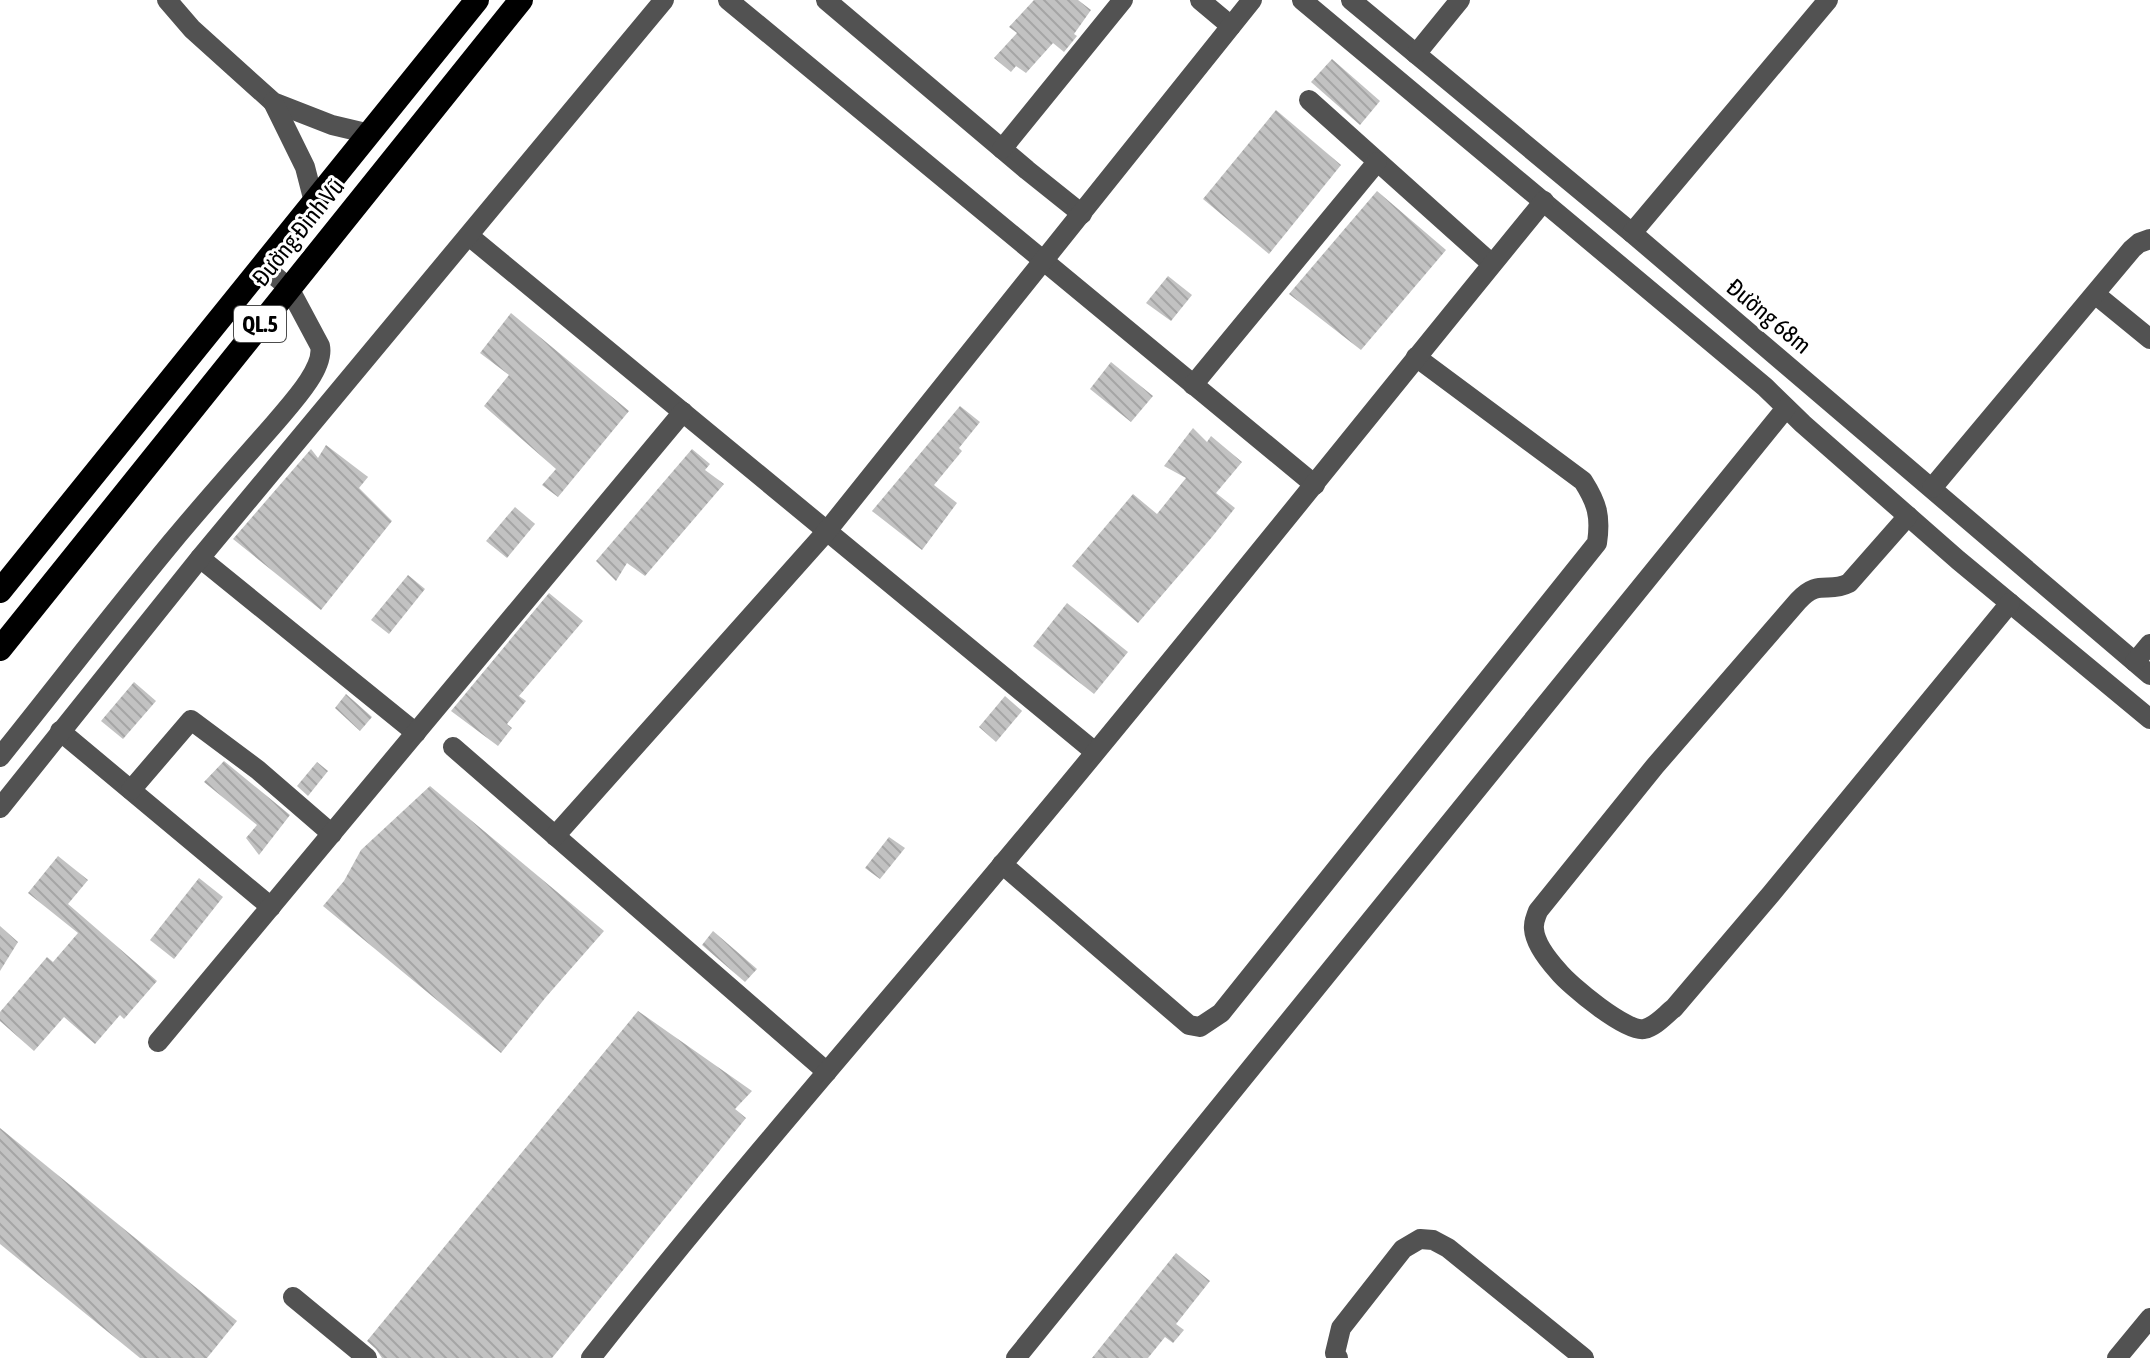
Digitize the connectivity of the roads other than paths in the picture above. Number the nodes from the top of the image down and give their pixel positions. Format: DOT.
graph roads {
  1 [pos="167,0"];
  2 [pos="477,0"];
  3 [pos="521,0"];
  4 [pos="664,0"];
  5 [pos="728,0"];
  6 [pos="826,0"];
  7 [pos="1123,0"];
  8 [pos="1200,0"];
  9 [pos="1252,0"];
  10 [pos="1302,0"];
  11 [pos="1351,0"];
  12 [pos="1460,0"];
  13 [pos="1828,0"];
  14 [pos="1231,26"];
  15 [pos="1416,54"];
  16 [pos="1309,100"];
  17 [pos="273,102"];
  18 [pos="370,134"];
  19 [pos="1002,149"];
  20 [pos="1377,162"];
  21 [pos="1544,201"];
  22 [pos="314,202"];
  23 [pos="1082,214"];
  24 [pos="1632,233"];
  25 [pos="469,236"];
  26 [pos="2150,239"];
  27 [pos="1043,261"];
  28 [pos="1492,264"];
  29 [pos="262,265"];
  30 [pos="289,288"];
  31 [pos="2095,294"];
  32 [pos="2150,339"];
  33 [pos="1416,357"];
  34 [pos="1193,385"];
  35 [pos="1786,408"];
  36 [pos="683,412"];
  37 [pos="1315,485"];
  38 [pos="1932,488"];
  39 [pos="1908,516"];
  40 [pos="827,531"];
  41 [pos="200,558"];
  42 [pos="0,591"];
  43 [pos="2010,603"];
  44 [pos="2150,644"];
  45 [pos="0,649"];
  46 [pos="2142,668"];
  47 [pos="2150,719"];
  48 [pos="60,731"];
  49 [pos="416,733"];
  50 [pos="453,747"];
  51 [pos="1095,752"];
  52 [pos="0,757"];
  53 [pos="131,790"];
  54 [pos="0,808"];
  55 [pos="332,834"];
  56 [pos="555,836"];
  57 [pos="1002,864"];
  58 [pos="271,907"];
  59 [pos="158,1042"];
  60 [pos="827,1072"];
  61 [pos="293,1297"];
  62 [pos="2150,1318"];
  63 [pos="367,1358"];
  64 [pos="591,1358"];
  65 [pos="1016,1358"];
  66 [pos="1338,1358"];
  67 [pos="1584,1358"];
  68 [pos="2117,1358"];
  1 -- 17 [label="street"];
  2 -- 18 [label="highway, Đường Đình Vũ / QL.5"];
  3 -- 30 [label="highway, Đường Đình Vũ / QL.5"];
  4 -- 25 [label="street"];
  5 -- 27 [label="street"];
  6 -- 19 [label="street"];
  7 -- 19 [label="street"];
  8 -- 14 [label="street"];
  9 -- 14 [label="street"];
  10 -- 21 [label="street"];
  11 -- 15 [label="street, Đường 68m"];
  12 -- 15 [label="street"];
  13 -- 24 [label="street"];
  14 -- 23 [label="street"];
  15 -- 24 [label="street, Đường 68m"];
  16 -- 20 [label="street"];
  17 -- 18 [label="street"];
  17 -- 22 [label="street"];
  18 -- 22 [label="highway, Đường Đình Vũ / QL.5"];
  19 -- 23 [label="street"];
  20 -- 28 [label="street"];
  20 -- 34 [label="street"];
  21 -- 28 [label="street"];
  21 -- 35 [label="street"];
  22 -- 29 [label="highway, Đường Đình Vũ / QL.5"];
  23 -- 27 [label="street"];
  24 -- 38 [label="street, Đường 68m"];
  25 -- 36 [label="street"];
  25 -- 41 [label="street"];
  26 -- 31 [label="street"];
  27 -- 34 [label="street"];
  27 -- 40 [label="street"];
  28 -- 33 [label="street"];
  29 -- 30 [label="street"];
  29 -- 42 [label="highway, Đường Đình Vũ / QL.5"];
  30 -- 45 [label="highway, Đường Đình Vũ / QL.5"];
  30 -- 52 [label="street"];
  31 -- 32 [label="street"];
  31 -- 38 [label="street"];
  33 -- 37 [label="street"];
  33 -- 57 [label="street"];
  34 -- 37 [label="street"];
  35 -- 39 [label="street"];
  35 -- 65 [label="street"];
  36 -- 40 [label="street"];
  36 -- 49 [label="street"];
  37 -- 51 [label="street"];
  38 -- 46 [label="street, Đường 68m"];
  39 -- 43 [label="street"];
  39 -- 43 [label="street"];
  40 -- 51 [label="street"];
  40 -- 56 [label="street"];
  41 -- 48 [label="street"];
  41 -- 49 [label="street"];
  43 -- 47 [label="street"];
  44 -- 46 [label="street"];
  48 -- 53 [label="street"];
  48 -- 54 [label="street"];
  49 -- 55 [label="street"];
  50 -- 56 [label="street"];
  51 -- 57 [label="street"];
  53 -- 55 [label="street"];
  53 -- 58 [label="street"];
  55 -- 58 [label="street"];
  56 -- 60 [label="street"];
  57 -- 60 [label="street"];
  58 -- 59 [label="street"];
  60 -- 64 [label="street"];
  61 -- 63 [label="street"];
  62 -- 68 [label="street"];
  66 -- 67 [label="street"];
}
